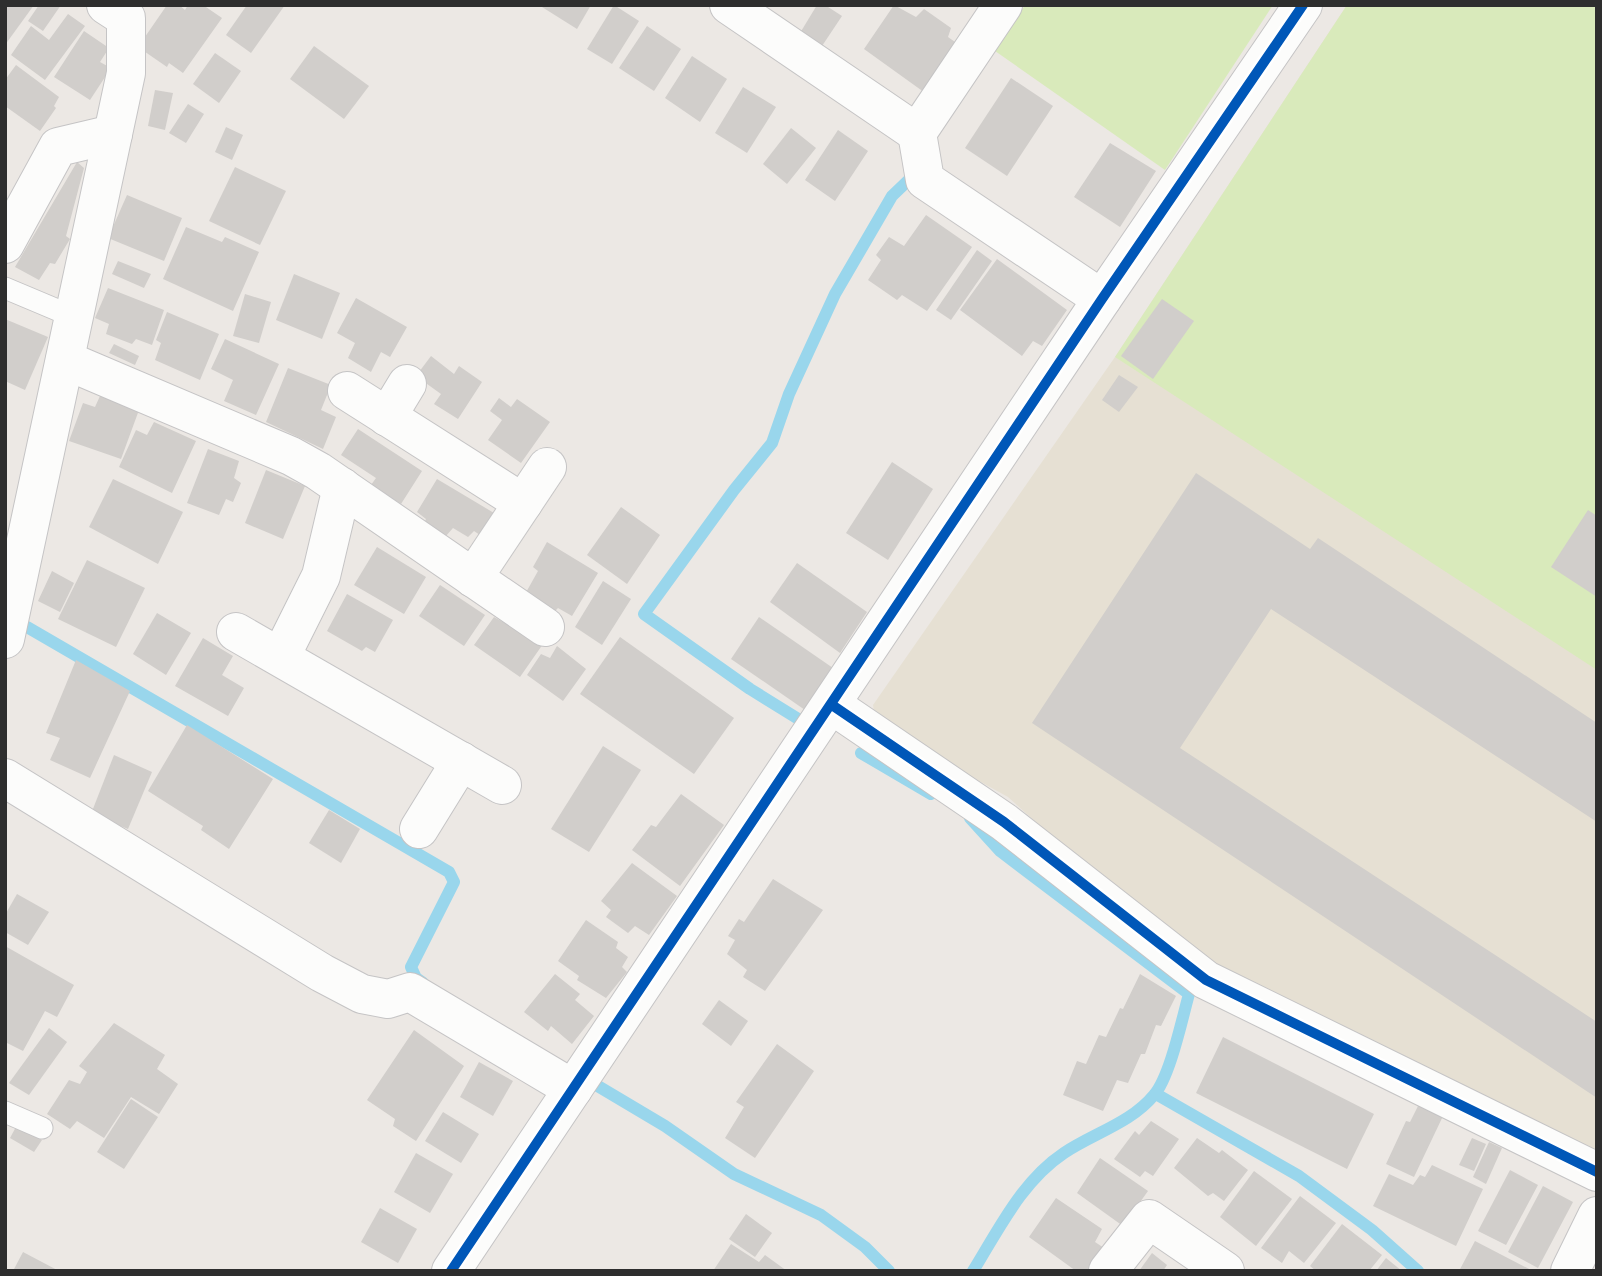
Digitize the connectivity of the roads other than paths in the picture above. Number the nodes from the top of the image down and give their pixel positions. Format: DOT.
graph roads {
  1 [pos="729,5"];
  2 [pos="1003,5"];
  3 [pos="1303,5"];
  4 [pos="124,10"];
  5 [pos="917,133"];
  6 [pos="113,134"];
  7 [pos="5,244"];
  8 [pos="5,288"];
  9 [pos="1102,299"];
  10 [pos="74,317"];
  11 [pos="65,360"];
  12 [pos="407,384"];
  13 [pos="347,391"];
  14 [pos="387,417"];
  15 [pos="547,467"];
  16 [pos="342,487"];
  17 [pos="523,503"];
  18 [pos="473,578"];
  19 [pos="9,599"];
  20 [pos="545,627"];
  21 [pos="236,632"];
  22 [pos="5,639"];
  23 [pos="281,656"];
  24 [pos="820,721"];
  25 [pos="461,761"];
  26 [pos="5,778"];
  27 [pos="502,785"];
  28 [pos="419,829"];
  29 [pos="573,1089"];
  30 [pos="5,1112"];
  31 [pos="42,1128"];
  32 [pos="1597,1172"];
  33 [pos="1597,1216"];
  34 [pos="452,1271"];
  35 [pos="1108,1271"];
  36 [pos="1225,1271"];
  37 [pos="1570,1271"];
  1 -- 5 [label="street"];
  2 -- 5 [label="street"];
  3 -- 9 [label="street"];
  4 -- 6 [label="street"];
  5 -- 9 [label="street"];
  6 -- 7 [label="street"];
  6 -- 10 [label="street"];
  8 -- 10 [label="lane"];
  9 -- 24 [label="street"];
  10 -- 11 [label="street"];
  11 -- 16 [label="street"];
  11 -- 19 [label="street"];
  12 -- 14 [label="street"];
  13 -- 14 [label="street"];
  14 -- 17 [label="street"];
  15 -- 17 [label="street"];
  16 -- 18 [label="street"];
  16 -- 23 [label="street"];
  17 -- 18 [label="street"];
  18 -- 20 [label="street"];
  19 -- 22 [label="street"];
  21 -- 23 [label="street"];
  23 -- 25 [label="street"];
  24 -- 29 [label="street"];
  24 -- 32 [label="street"];
  25 -- 27 [label="street"];
  25 -- 28 [label="street"];
  26 -- 29 [label="street"];
  29 -- 34 [label="street"];
  30 -- 31 [label="lane"];
  33 -- 37 [label="street"];
  35 -- 36 [label="street"];
}
